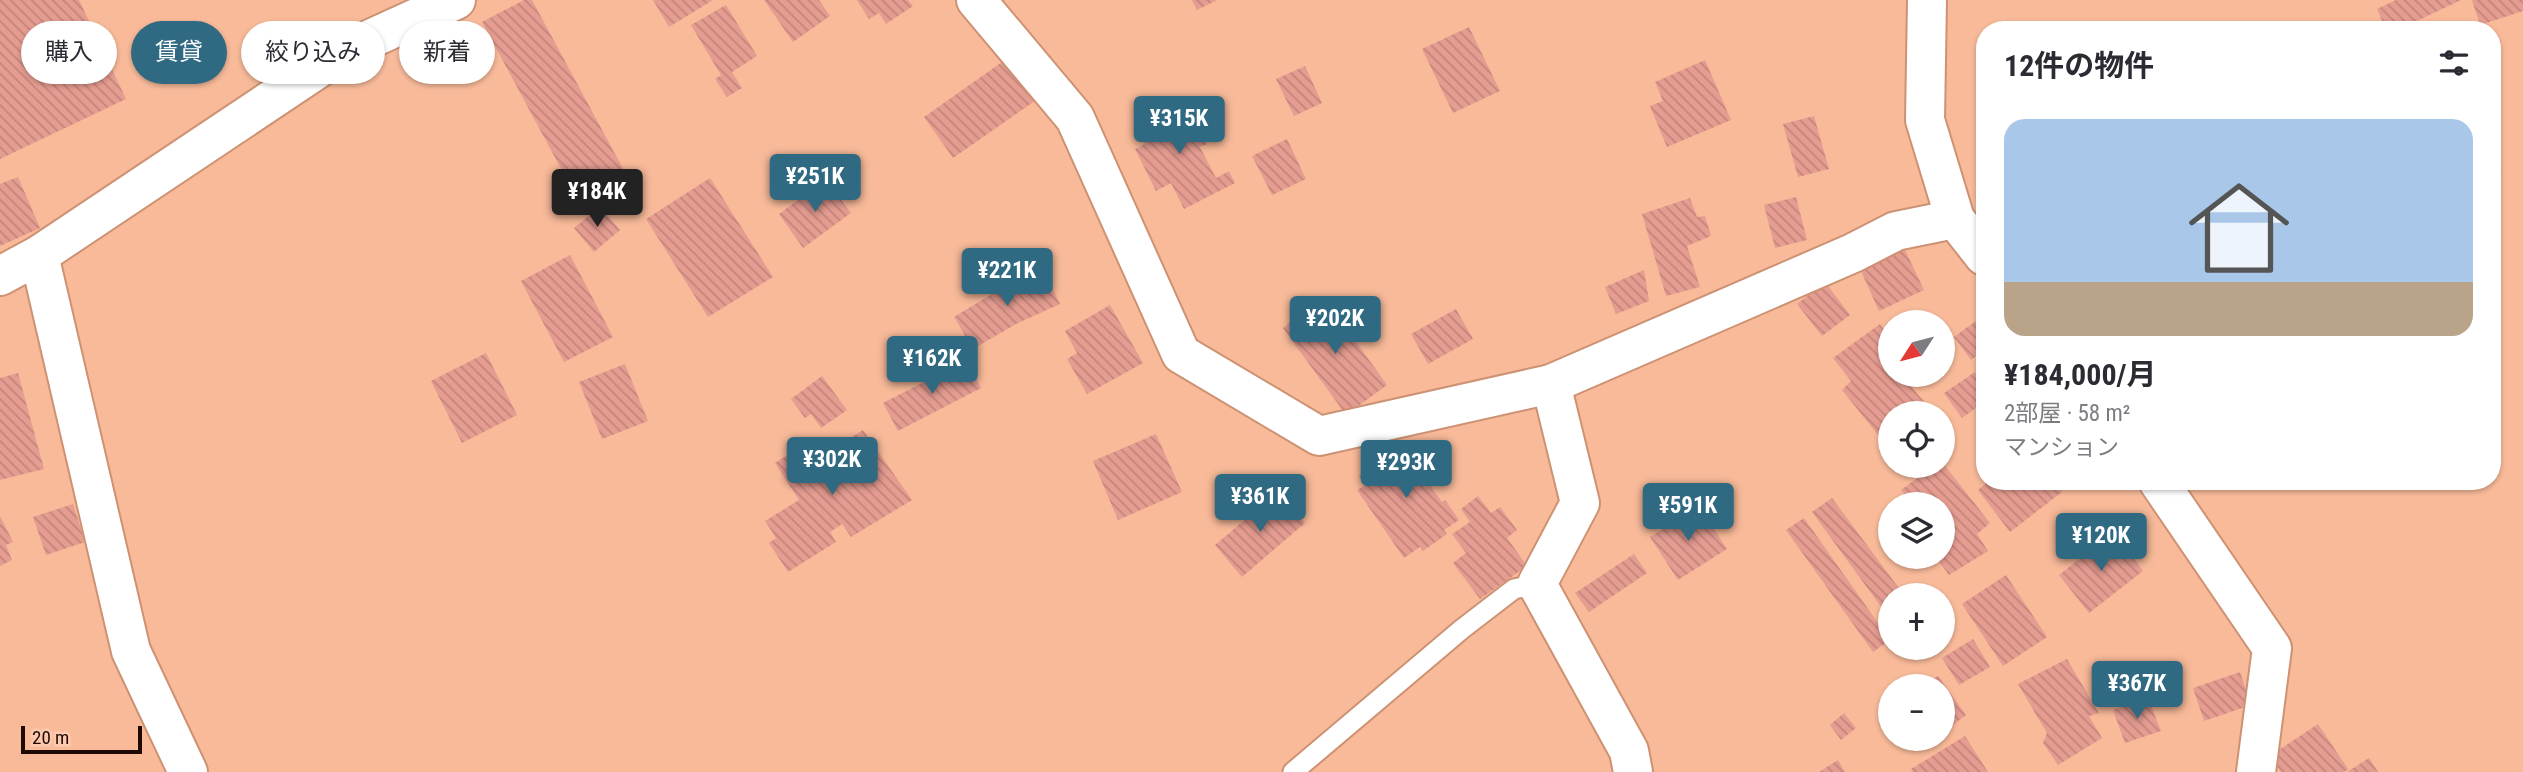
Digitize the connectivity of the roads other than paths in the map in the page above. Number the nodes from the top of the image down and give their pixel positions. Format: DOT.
graph roads {
  1 [pos="456,0"];
  2 [pos="976,0"];
  3 [pos="1927,0"];
  4 [pos="1955,219"];
  5 [pos="1976,246"];
  6 [pos="39,255"];
  7 [pos="0,276"];
  8 [pos="1551,384"];
  9 [pos="2164,490"];
  10 [pos="1536,584"];
  11 [pos="188,772"];
  12 [pos="1293,772"];
  13 [pos="1633,772"];
  14 [pos="2256,772"];
  1 -- 6 [label="street"];
  2 -- 8 [label="street"];
  3 -- 4 [label="street"];
  4 -- 5 [label="street"];
  4 -- 8 [label="street"];
  6 -- 7 [label="street"];
  6 -- 11 [label="street"];
  8 -- 10 [label="street"];
  9 -- 14 [label="street"];
  10 -- 12 [label="lane"];
  10 -- 13 [label="street"];
}
